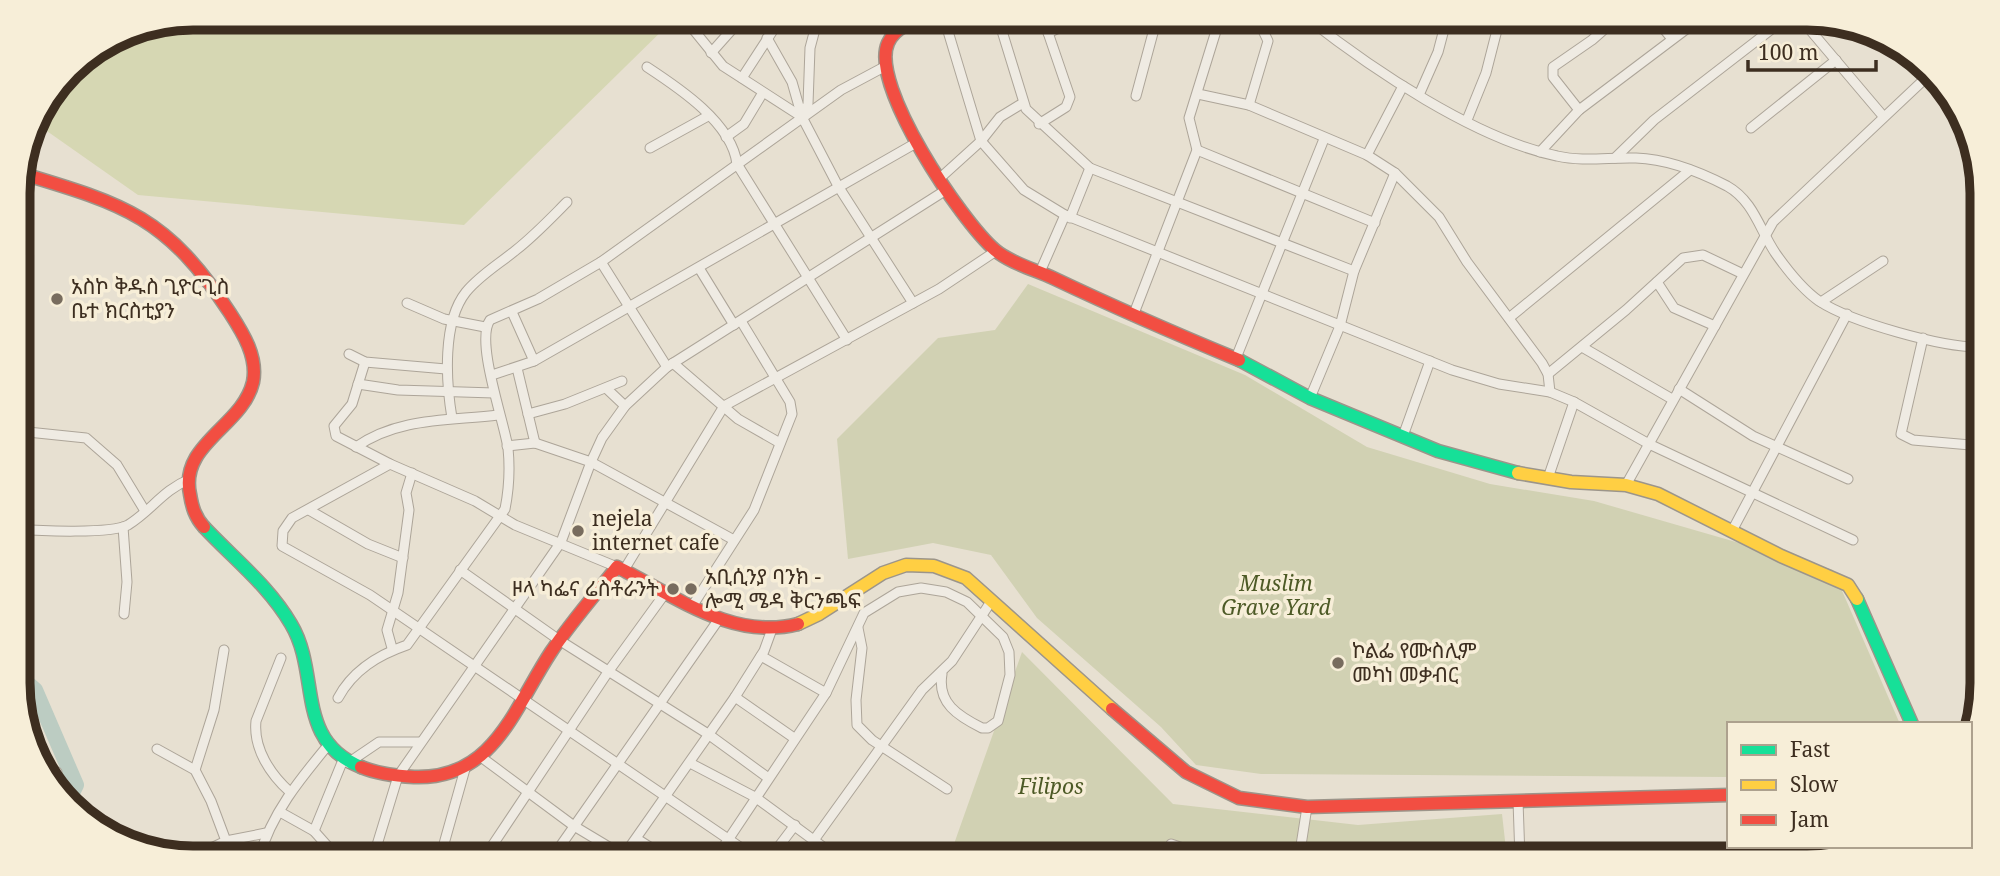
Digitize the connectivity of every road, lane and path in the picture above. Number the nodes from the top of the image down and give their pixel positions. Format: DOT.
graph roads {
  1 [pos="693,30"];
  2 [pos="734,30"];
  3 [pos="773,30"];
  4 [pos="815,30"];
  5 [pos="898,30"];
  6 [pos="948,30"];
  7 [pos="1002,30"];
  8 [pos="1047,30"];
  9 [pos="1055,30"];
  10 [pos="1154,30"];
  11 [pos="1217,30"];
  12 [pos="1263,30"];
  13 [pos="1324,30"];
  14 [pos="1443,30"];
  15 [pos="1497,30"];
  16 [pos="1603,30"];
  17 [pos="1665,30"];
  18 [pos="1684,30"];
  19 [pos="1770,30"];
  20 [pos="1810,30"];
  21 [pos="1048,33"];
  22 [pos="768,38"];
  23 [pos="1672,39"];
  24 [pos="711,53"];
  25 [pos="1836,60"];
  26 [pos="647,67"];
  27 [pos="884,67"];
  28 [pos="742,78"];
  29 [pos="1924,81"];
  30 [pos="1403,86"];
  31 [pos="762,94"];
  32 [pos="1198,94"];
  33 [pos="1419,95"];
  34 [pos="1136,96"];
  35 [pos="1023,103"];
  36 [pos="1249,105"];
  37 [pos="1579,110"];
  38 [pos="708,116"];
  39 [pos="1883,116"];
  40 [pos="802,117"];
  41 [pos="1467,120"];
  42 [pos="1039,124"];
  43 [pos="1751,128"];
  44 [pos="726,137"];
  45 [pos="1324,139"];
  46 [pos="981,141"];
  47 [pos="916,143"];
  48 [pos="650,148"];
  49 [pos="1197,150"];
  50 [pos="1540,152"];
  51 [pos="1367,155"];
  52 [pos="1615,158"];
  53 [pos="737,164"];
  54 [pos="1090,167"];
  55 [pos="1690,170"];
  56 [pos="1395,173"];
  57 [pos="31,176"];
  58 [pos="942,184"];
  59 [pos="838,187"];
  60 [pos="1303,192"];
  61 [pos="567,202"];
  62 [pos="1179,203"];
  63 [pos="1068,216"];
  64 [pos="773,222"];
  65 [pos="1375,223"];
  66 [pos="1766,235"];
  67 [pos="871,239"];
  68 [pos="1282,244"];
  69 [pos="996,251"];
  70 [pos="1159,253"];
  71 [pos="1883,261"];
  72 [pos="601,262"];
  73 [pos="699,268"];
  74 [pos="1354,271"];
  75 [pos="1040,272"];
  76 [pos="1743,274"];
  77 [pos="807,280"];
  78 [pos="1657,282"];
  79 [pos="1262,295"];
  80 [pos="1821,302"];
  81 [pos="407,303"];
  82 [pos="912,303"];
  83 [pos="631,307"];
  84 [pos="512,312"];
  85 [pos="1847,314"];
  86 [pos="1133,316"];
  87 [pos="1509,318"];
  88 [pos="454,320"];
  89 [pos="737,323"];
  90 [pos="1340,326"];
  91 [pos="1715,326"];
  92 [pos="485,327"];
  93 [pos="1923,338"];
  94 [pos="847,340"];
  95 [pos="1582,347"];
  96 [pos="1970,347"];
  97 [pos="349,354"];
  98 [pos="1236,358"];
  99 [pos="534,361"];
  100 [pos="1430,361"];
  101 [pos="365,362"];
  102 [pos="670,365"];
  103 [pos="517,368"];
  104 [pos="446,369"];
  105 [pos="1548,374"];
  106 [pos="492,375"];
  107 [pos="773,376"];
  108 [pos="622,381"];
  109 [pos="358,384"];
  110 [pos="607,389"];
  111 [pos="1679,389"];
  112 [pos="447,391"];
  113 [pos="1550,392"];
  114 [pos="494,393"];
  115 [pos="1310,398"];
  116 [pos="1672,399"];
  117 [pos="1574,402"];
  118 [pos="625,406"];
  119 [pos="724,406"];
  120 [pos="528,414"];
  121 [pos="498,415"];
  122 [pos="452,418"];
  123 [pos="30,432"];
  124 [pos="1403,436"];
  125 [pos="535,443"];
  126 [pos="780,443"];
  127 [pos="1649,444"];
  128 [pos="1970,445"];
  129 [pos="508,446"];
  130 [pos="356,447"];
  131 [pos="1776,447"];
  132 [pos="591,462"];
  133 [pos="390,464"];
  134 [pos="412,474"];
  135 [pos="1548,478"];
  136 [pos="190,479"];
  137 [pos="1848,479"];
  138 [pos="1626,485"];
  139 [pos="1751,493"];
  140 [pos="664,502"];
  141 [pos="309,510"];
  142 [pos="145,511"];
  143 [pos="500,516"];
  144 [pos="123,527"];
  145 [pos="30,528"];
  146 [pos="1732,531"];
  147 [pos="734,540"];
  148 [pos="1853,540"];
  149 [pos="561,542"];
  150 [pos="403,558"];
  151 [pos="620,568"];
  152 [pos="460,569"];
  153 [pos="666,592"];
  154 [pos="992,600"];
  155 [pos="693,605"];
  156 [pos="515,607"];
  157 [pos="392,612"];
  158 [pos="124,614"];
  159 [pos="983,616"];
  160 [pos="719,619"];
  161 [pos="858,628"];
  162 [pos="772,629"];
  163 [pos="418,630"];
  164 [pos="559,640"];
  165 [pos="392,648"];
  166 [pos="224,650"];
  167 [pos="761,656"];
  168 [pos="281,657"];
  169 [pos="472,667"];
  170 [pos="608,672"];
  171 [pos="942,674"];
  172 [pos="826,693"];
  173 [pos="735,696"];
  174 [pos="338,698"];
  175 [pos="520,699"];
  176 [pos="658,705"];
  177 [pos="1911,722"];
  178 [pos="569,732"];
  179 [pos="708,734"];
  180 [pos="794,738"];
  181 [pos="420,742"];
  182 [pos="329,744"];
  183 [pos="883,747"];
  184 [pos="157,749"];
  185 [pos="481,757"];
  186 [pos="346,762"];
  187 [pos="690,763"];
  188 [pos="616,765"];
  189 [pos="465,769"];
  190 [pos="195,770"];
  191 [pos="398,776"];
  192 [pos="767,777"];
  193 [pos="947,789"];
  194 [pos="528,791"];
  195 [pos="290,792"];
  196 [pos="1727,795"];
  197 [pos="664,796"];
  198 [pos="755,797"];
  199 [pos="1518,801"];
  200 [pos="1307,807"];
  201 [pos="280,812"];
  202 [pos="795,825"];
  203 [pos="574,826"];
  204 [pos="314,831"];
  205 [pos="265,833"];
  206 [pos="637,839"];
  207 [pos="728,839"];
  208 [pos="814,840"];
  209 [pos="226,841"];
  210 [pos="1171,844"];
  211 [pos="215,846"];
  212 [pos="262,846"];
  213 [pos="327,846"];
  214 [pos="377,846"];
  215 [pos="443,846"];
  216 [pos="492,846"];
  217 [pos="560,846"];
  218 [pos="606,846"];
  219 [pos="632,846"];
  220 [pos="648,846"];
  221 [pos="724,846"];
  222 [pos="738,846"];
  223 [pos="779,846"];
  224 [pos="819,846"];
  225 [pos="1177,846"];
  226 [pos="1300,846"];
  227 [pos="1520,846"];
  1 -- 24 [label="street"];
  2 -- 24 [label="street"];
  3 -- 22 [label="street"];
  4 -- 40 [label="street"];
  5 -- 27 [label="street"];
  6 -- 46 [label="street"];
  7 -- 35 [label="street"];
  8 -- 21 [label="street"];
  9 -- 21 [label="street"];
  10 -- 34 [label="street"];
  11 -- 32 [label="street"];
  12 -- 36 [label="street"];
  13 -- 30 [label="street"];
  14 -- 33 [label="street"];
  15 -- 41 [label="street"];
  16 -- 37 [label="street"];
  17 -- 23 [label="street"];
  18 -- 23 [label="street"];
  19 -- 52 [label="street"];
  20 -- 25 [label="street"];
  21 -- 42 [label="street"];
  22 -- 28 [label="street"];
  22 -- 40 [label="street"];
  23 -- 37 [label="street"];
  24 -- 28 [label="street"];
  25 -- 39 [label="street"];
  25 -- 43 [label="street"];
  26 -- 38 [label="street"];
  27 -- 40 [label="street"];
  27 -- 47 [label="street"];
  28 -- 31 [label="street"];
  29 -- 39 [label="street"];
  30 -- 33 [label="street"];
  30 -- 51 [label="street"];
  31 -- 40 [label="street"];
  31 -- 44 [label="street"];
  32 -- 36 [label="street"];
  32 -- 49 [label="street"];
  33 -- 41 [label="street"];
  35 -- 42 [label="street"];
  35 -- 46 [label="street"];
  36 -- 45 [label="street"];
  37 -- 50 [label="street"];
  38 -- 44 [label="street"];
  38 -- 48 [label="street"];
  39 -- 66 [label="street"];
  40 -- 53 [label="street"];
  40 -- 59 [label="street"];
  41 -- 50 [label="street"];
  42 -- 54 [label="street"];
  44 -- 53 [label="street"];
  45 -- 51 [label="street"];
  45 -- 60 [label="street"];
  46 -- 58 [label="street"];
  46 -- 63 [label="street"];
  47 -- 58 [label="street"];
  47 -- 59 [label="street"];
  49 -- 60 [label="street"];
  49 -- 62 [label="street"];
  50 -- 52 [label="street"];
  51 -- 56 [label="street"];
  52 -- 55 [label="street"];
  53 -- 64 [label="street"];
  53 -- 72 [label="street"];
  54 -- 62 [label="street"];
  54 -- 63 [label="street"];
  55 -- 66 [label="street"];
  55 -- 87 [label="street"];
  56 -- 65 [label="street"];
  56 -- 87 [label="street"];
  57 -- 136 [label="street"];
  58 -- 67 [label="street"];
  58 -- 69 [label="street"];
  59 -- 64 [label="street"];
  59 -- 67 [label="street"];
  60 -- 65 [label="street"];
  60 -- 68 [label="street"];
  61 -- 88 [label="street"];
  62 -- 68 [label="street"];
  62 -- 70 [label="street"];
  63 -- 70 [label="street"];
  63 -- 75 [label="street"];
  64 -- 73 [label="street"];
  64 -- 77 [label="street"];
  65 -- 74 [label="street"];
  66 -- 76 [label="street"];
  66 -- 80 [label="street"];
  67 -- 77 [label="street"];
  67 -- 82 [label="street"];
  68 -- 74 [label="street"];
  68 -- 79 [label="street"];
  69 -- 75 [label="street"];
  69 -- 82 [label="street"];
  70 -- 79 [label="street"];
  70 -- 86 [label="street"];
  71 -- 80 [label="street"];
  72 -- 83 [label="street"];
  72 -- 84 [label="street"];
  73 -- 83 [label="street"];
  73 -- 89 [label="street"];
  74 -- 90 [label="street"];
  75 -- 86 [label="street"];
  76 -- 78 [label="street"];
  76 -- 91 [label="street"];
  77 -- 89 [label="street"];
  77 -- 94 [label="street"];
  78 -- 91 [label="street"];
  78 -- 95 [label="street"];
  79 -- 90 [label="street"];
  79 -- 98 [label="street"];
  80 -- 85 [label="street"];
  81 -- 88 [label="street"];
  82 -- 94 [label="street"];
  83 -- 99 [label="street"];
  83 -- 102 [label="street"];
  84 -- 92 [label="street"];
  84 -- 99 [label="street"];
  85 -- 93 [label="street"];
  85 -- 131 [label="street"];
  86 -- 98 [label="street"];
  87 -- 105 [label="street"];
  88 -- 92 [label="street"];
  88 -- 104 [label="street"];
  89 -- 102 [label="street"];
  89 -- 107 [label="street"];
  90 -- 100 [label="street"];
  90 -- 115 [label="street"];
  91 -- 111 [label="street"];
  92 -- 106 [label="street"];
  93 -- 96 [label="street"];
  93 -- 128 [label="street"];
  94 -- 107 [label="street"];
  95 -- 105 [label="street"];
  95 -- 116 [label="street"];
  97 -- 101 [label="street"];
  98 -- 115 [label="street"];
  99 -- 103 [label="street"];
  100 -- 113 [label="street"];
  100 -- 124 [label="street"];
  101 -- 104 [label="street"];
  101 -- 109 [label="street"];
  102 -- 118 [label="street"];
  102 -- 119 [label="street"];
  103 -- 106 [label="street"];
  103 -- 120 [label="street"];
  104 -- 112 [label="street"];
  105 -- 113 [label="street"];
  106 -- 114 [label="street"];
  107 -- 119 [label="street"];
  107 -- 126 [label="street"];
  108 -- 110 [label="street"];
  109 -- 112 [label="street"];
  109 -- 130 [label="street"];
  110 -- 118 [label="street"];
  110 -- 120 [label="street"];
  111 -- 116 [label="street"];
  111 -- 131 [label="street"];
  112 -- 114 [label="street"];
  112 -- 122 [label="street"];
  113 -- 117 [label="street"];
  114 -- 121 [label="street"];
  115 -- 124 [label="street"];
  116 -- 127 [label="street"];
  117 -- 127 [label="street"];
  117 -- 135 [label="street"];
  118 -- 132 [label="street"];
  119 -- 126 [label="street"];
  119 -- 140 [label="street"];
  120 -- 125 [label="street"];
  121 -- 122 [label="street"];
  121 -- 129 [label="street"];
  122 -- 130 [label="street"];
  123 -- 142 [label="street"];
  124 -- 135 [label="street"];
  125 -- 129 [label="street"];
  125 -- 132 [label="street"];
  126 -- 147 [label="street"];
  127 -- 138 [label="street"];
  127 -- 139 [label="street"];
  129 -- 143 [label="street"];
  130 -- 133 [label="street"];
  131 -- 137 [label="street"];
  131 -- 139 [label="street"];
  132 -- 140 [label="street"];
  132 -- 149 [label="street"];
  133 -- 134 [label="street"];
  133 -- 141 [label="street"];
  134 -- 143 [label="street"];
  134 -- 150 [label="street"];
  135 -- 138 [label="street"];
  136 -- 142 [label="street"];
  136 -- 182 [label="street"];
  138 -- 146 [label="street"];
  139 -- 146 [label="street"];
  139 -- 148 [label="street"];
  140 -- 147 [label="street"];
  140 -- 151 [label="street"];
  141 -- 150 [label="street"];
  141 -- 157 [label="street"];
  142 -- 144 [label="street"];
  143 -- 149 [label="street"];
  143 -- 152 [label="street"];
  144 -- 145 [label="street"];
  144 -- 158 [label="street"];
  146 -- 177 [label="street"];
  147 -- 155 [label="street"];
  149 -- 151 [label="street"];
  149 -- 156 [label="street"];
  150 -- 157 [label="street"];
  151 -- 153 [label="street"];
  151 -- 164 [label="street"];
  152 -- 156 [label="street"];
  152 -- 163 [label="street"];
  153 -- 155 [label="street"];
  153 -- 170 [label="street"];
  154 -- 159 [label="street"];
  154 -- 162 [label="street"];
  154 -- 200 [label="street"];
  155 -- 160 [label="street"];
  156 -- 164 [label="street"];
  156 -- 169 [label="street"];
  157 -- 163 [label="street"];
  157 -- 165 [label="street"];
  159 -- 161 [label="street"];
  159 -- 171 [label="street"];
  159 -- 171 [label="street"];
  160 -- 162 [label="street"];
  160 -- 176 [label="street"];
  161 -- 172 [label="street"];
  161 -- 183 [label="street"];
  162 -- 167 [label="street"];
  163 -- 165 [label="street"];
  163 -- 169 [label="street"];
  164 -- 170 [label="street"];
  164 -- 175 [label="street"];
  165 -- 174 [label="street"];
  166 -- 190 [label="street"];
  167 -- 172 [label="street"];
  167 -- 173 [label="street"];
  168 -- 195 [label="street"];
  169 -- 175 [label="street"];
  169 -- 181 [label="street"];
  170 -- 176 [label="street"];
  170 -- 178 [label="street"];
  171 -- 183 [label="street"];
  172 -- 180 [label="street"];
  173 -- 179 [label="street"];
  173 -- 180 [label="street"];
  175 -- 178 [label="street"];
  175 -- 185 [label="street"];
  176 -- 179 [label="street"];
  176 -- 188 [label="street"];
  178 -- 188 [label="street"];
  178 -- 194 [label="street"];
  179 -- 187 [label="street"];
  179 -- 192 [label="street"];
  180 -- 192 [label="street"];
  181 -- 186 [label="street"];
  181 -- 191 [label="street"];
  182 -- 186 [label="street"];
  182 -- 195 [label="street"];
  183 -- 193 [label="street"];
  183 -- 208 [label="street"];
  184 -- 190 [label="street"];
  185 -- 189 [label="street"];
  185 -- 194 [label="street"];
  186 -- 191 [label="street"];
  186 -- 204 [label="street"];
  187 -- 197 [label="street"];
  187 -- 198 [label="street"];
  188 -- 197 [label="street"];
  188 -- 203 [label="street"];
  189 -- 191 [label="street"];
  189 -- 215 [label="street"];
  190 -- 209 [label="street"];
  191 -- 214 [label="street"];
  192 -- 198 [label="street"];
  194 -- 203 [label="street"];
  194 -- 216 [label="street"];
  195 -- 201 [label="street"];
  196 -- 199 [label="street"];
  197 -- 206 [label="street"];
  197 -- 207 [label="street"];
  198 -- 202 [label="street"];
  198 -- 207 [label="street"];
  199 -- 200 [label="street"];
  199 -- 227 [label="street"];
  200 -- 226 [label="street"];
  201 -- 204 [label="street"];
  201 -- 205 [label="street"];
  202 -- 208 [label="street"];
  202 -- 223 [label="street"];
  203 -- 217 [label="street"];
  203 -- 218 [label="street"];
  204 -- 213 [label="street"];
  205 -- 209 [label="street"];
  205 -- 212 [label="street"];
  206 -- 219 [label="street"];
  206 -- 220 [label="street"];
  207 -- 221 [label="street"];
  207 -- 222 [label="street"];
  208 -- 224 [label="street"];
  209 -- 211 [label="street"];
  210 -- 225 [label="street"];
}
